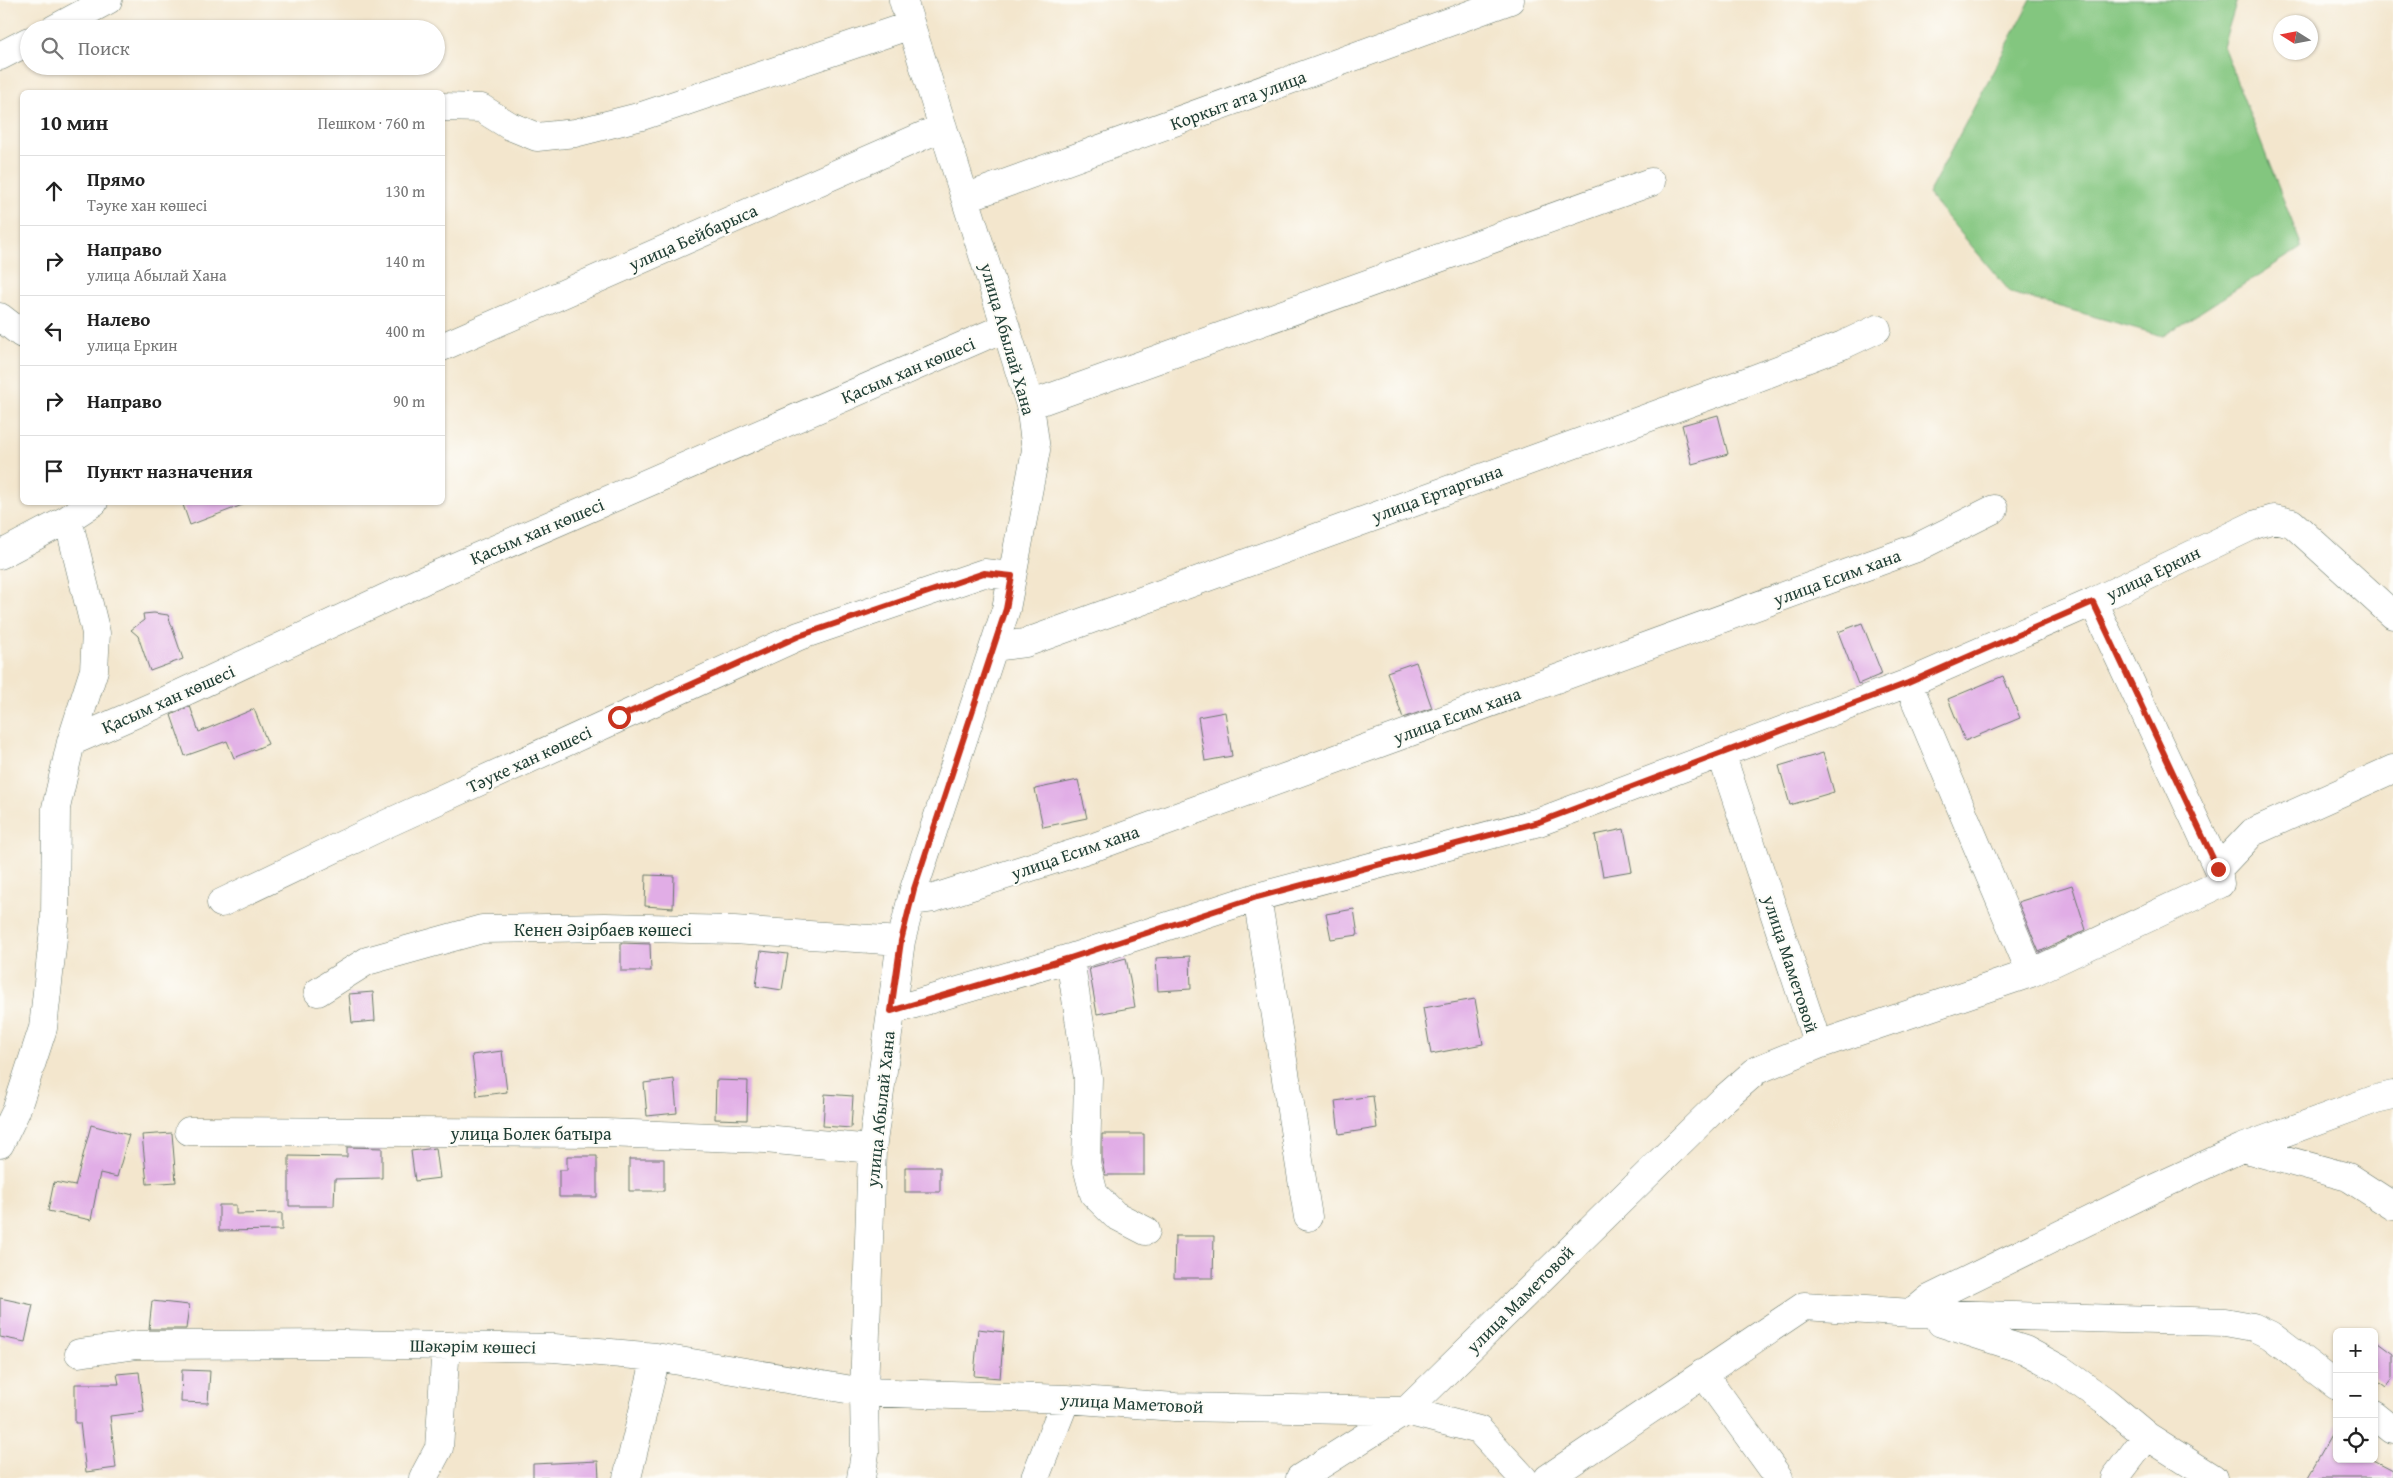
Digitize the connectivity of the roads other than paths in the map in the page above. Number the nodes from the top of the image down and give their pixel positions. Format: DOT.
graph roads {
  1 [pos="108,0"];
  2 [pos="1510,0"];
  3 [pos="910,7"];
  4 [pos="71,20"];
  5 [pos="20,46"];
  6 [pos="0,56"];
  7 [pos="445,107"];
  8 [pos="943,127"];
  9 [pos="1651,182"];
  10 [pos="965,198"];
  11 [pos="0,317"];
  12 [pos="1006,327"];
  13 [pos="1877,329"];
  14 [pos="20,332"];
  15 [pos="445,346"];
  16 [pos="1030,406"];
  17 [pos="89,505"];
  18 [pos="1994,509"];
  19 [pos="68,519"];
  20 [pos="0,555"];
  21 [pos="1012,576"];
  22 [pos="2093,602"];
  23 [pos="2393,615"];
  24 [pos="994,647"];
  25 [pos="1908,683"];
  26 [pos="70,742"];
  27 [pos="1721,753"];
  28 [pos="2393,769"];
  29 [pos="2218,869"];
  30 [pos="1257,897"];
  31 [pos="911,901"];
  32 [pos="221,903"];
  33 [pos="901,941"];
  34 [pos="1070,958"];
  35 [pos="2031,973"];
  36 [pos="318,992"];
  37 [pos="891,1011"];
  38 [pos="1818,1045"];
  39 [pos="2393,1095"];
  40 [pos="189,1131"];
  41 [pos="0,1144"];
  42 [pos="2242,1148"];
  43 [pos="872,1149"];
  44 [pos="2393,1206"];
  45 [pos="1308,1217"];
  46 [pos="1146,1231"];
  47 [pos="1912,1313"];
  48 [pos="446,1346"];
  49 [pos="79,1353"];
  50 [pos="656,1357"];
  51 [pos="1704,1373"];
  52 [pos="2333,1383"];
  53 [pos="864,1392"];
  54 [pos="1066,1399"];
  55 [pos="1406,1411"];
  56 [pos="2378,1418"];
  57 [pos="2393,1430"];
  58 [pos="2147,1436"];
  59 [pos="423,1478"];
  60 [pos="626,1478"];
  61 [pos="861,1478"];
  62 [pos="1035,1478"];
  63 [pos="1300,1478"];
  64 [pos="1523,1478"];
  65 [pos="1548,1478"];
  66 [pos="1779,1478"];
  67 [pos="2115,1478"];
  68 [pos="2212,1478"];
  1 -- 4 [label="street"];
  2 -- 10 [label="street, Коркыт ата улица"];
  3 -- 7 [label="street"];
  3 -- 8 [label="street, улица Абылай Хана"];
  5 -- 6 [label="street"];
  8 -- 10 [label="street, улица Абылай Хана"];
  8 -- 15 [label="street, улица Бейбарыса"];
  9 -- 16 [label="street"];
  10 -- 12 [label="street, улица Абылай Хана"];
  11 -- 14 [label="street"];
  12 -- 16 [label="street, улица Абылай Хана"];
  12 -- 26 [label="street, Қасым хан көшесі"];
  13 -- 24 [label="street, улица Ертаргына"];
  16 -- 21 [label="street, улица Абылай Хана"];
  17 -- 19 [label="street"];
  18 -- 31 [label="street, улица Есим хана"];
  19 -- 20 [label="street"];
  19 -- 26 [label="street"];
  21 -- 24 [label="street, улица Абылай Хана"];
  21 -- 32 [label="street, Тәуке хан көшесі"];
  22 -- 23 [label="street, улица Еркин"];
  22 -- 25 [label="street, улица Еркин"];
  22 -- 29 [label="street"];
  24 -- 31 [label="street, улица Абылай Хана"];
  25 -- 27 [label="street, улица Еркин"];
  25 -- 35 [label="street"];
  26 -- 41 [label="street"];
  27 -- 30 [label="street, улица Еркин"];
  27 -- 38 [label="street, улица Маметовой"];
  28 -- 29 [label="street"];
  29 -- 35 [label="street"];
  30 -- 34 [label="street, улица Еркин"];
  30 -- 45 [label="street"];
  31 -- 33 [label="street, улица Абылай Хана"];
  33 -- 36 [label="street, Кенен Әзірбаев көшесі"];
  33 -- 37 [label="street, улица Абылай Хана"];
  34 -- 37 [label="street, улица Еркин"];
  34 -- 46 [label="street"];
  35 -- 38 [label="street"];
  37 -- 43 [label="street, улица Абылай Хана"];
  38 -- 55 [label="street, улица Маметовой"];
  39 -- 42 [label="street"];
  40 -- 43 [label="street, улица Болек батыра"];
  42 -- 44 [label="street"];
  42 -- 47 [label="street"];
  43 -- 53 [label="street, улица Абылай Хана"];
  47 -- 51 [label="street"];
  47 -- 52 [label="street"];
  47 -- 58 [label="street"];
  48 -- 49 [label="street, Шәкәрім көшесі"];
  48 -- 50 [label="street, Шәкәрім көшесі"];
  48 -- 59 [label="street"];
  50 -- 53 [label="street, Шәкәрім көшесі"];
  50 -- 60 [label="street"];
  51 -- 65 [label="street"];
  51 -- 66 [label="street"];
  53 -- 54 [label="street, улица Маметовой"];
  53 -- 61 [label="street, улица Абылай Хана"];
  54 -- 55 [label="street, улица Маметовой"];
  54 -- 62 [label="street"];
  55 -- 63 [label="street"];
  55 -- 64 [label="street"];
  56 -- 57 [label="street"];
  58 -- 67 [label="street"];
  58 -- 68 [label="street"];
}
